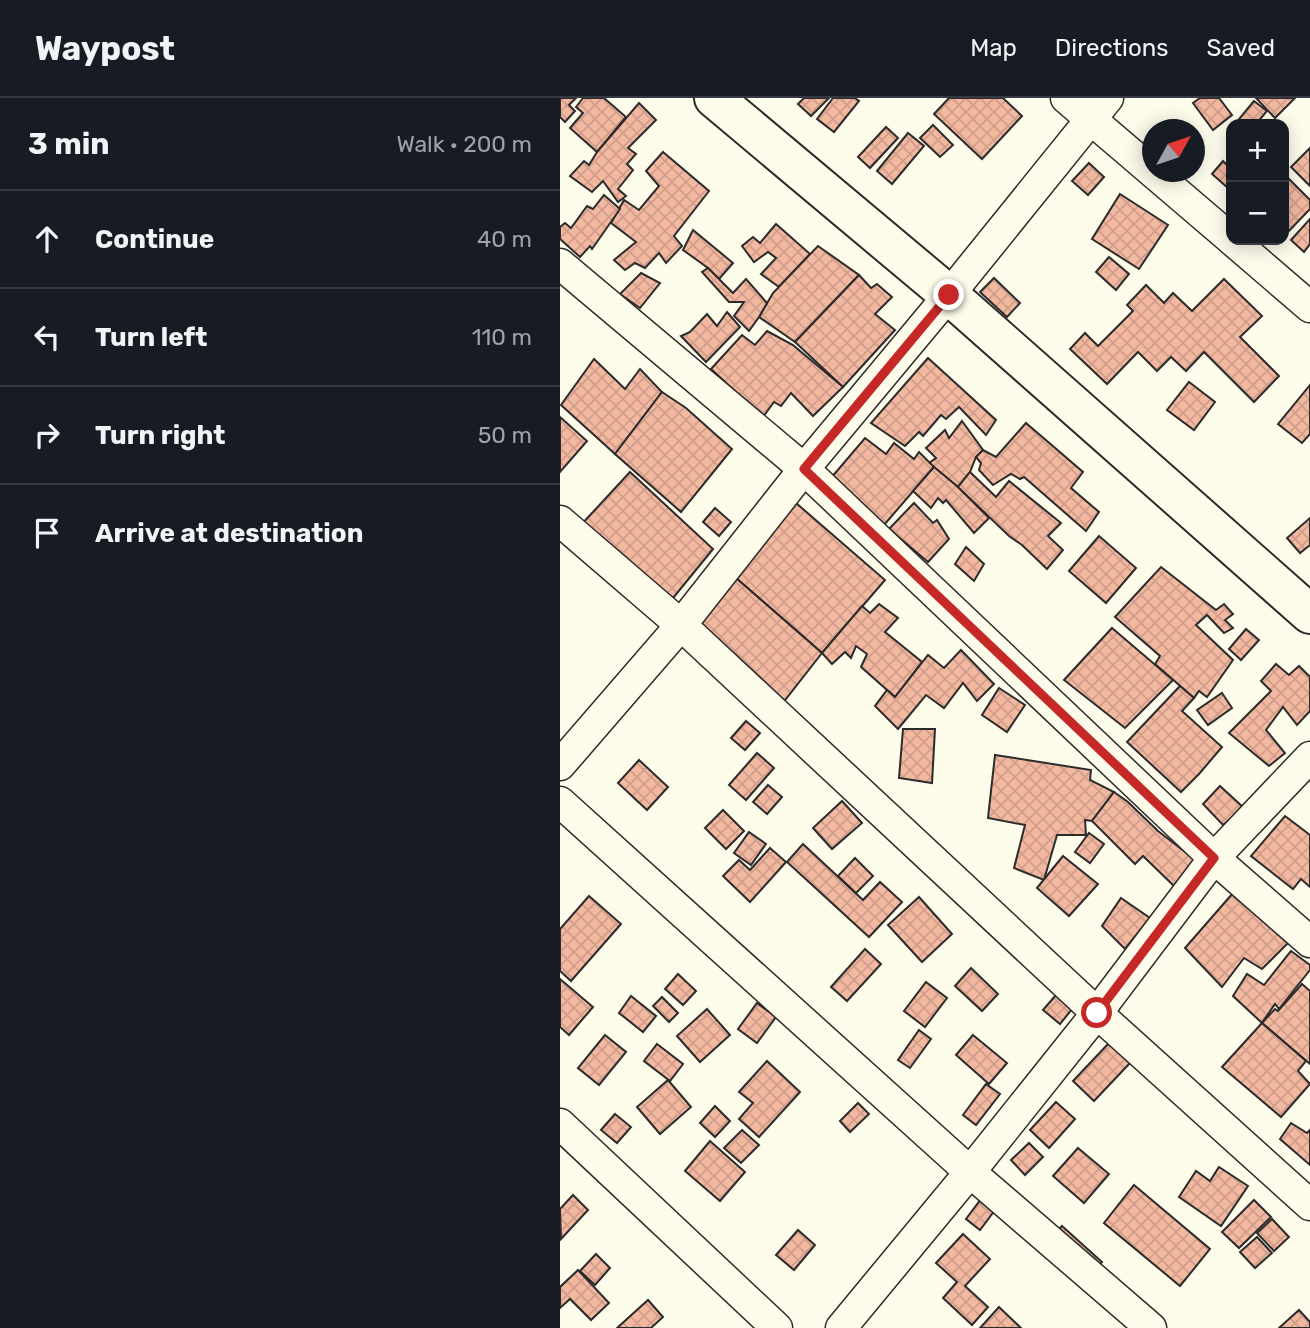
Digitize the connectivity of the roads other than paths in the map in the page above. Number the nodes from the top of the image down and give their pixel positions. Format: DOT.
graph roads {
  1 [pos="714,98"];
  2 [pos="1066,98"];
  3 [pos="1099,109"];
  4 [pos="1226,235"];
  5 [pos="1238,245"];
  6 [pos="560,264"];
  7 [pos="949,295"];
  8 [pos="1307,298"];
  9 [pos="804,469"];
  10 [pos="560,521"];
  11 [pos="1310,614"];
  12 [pos="681,625"];
  13 [pos="1310,757"];
  14 [pos="560,765"];
  15 [pos="560,802"];
  16 [pos="1214,858"];
  17 [pos="1310,942"];
  18 [pos="1097,1013"];
  19 [pos="560,1124"];
  20 [pos="971,1172"];
  21 [pos="1310,1205"];
  22 [pos="777,1328"];
  23 [pos="841,1328"];
  24 [pos="1151,1328"];
  1 -- 7 [label="street"];
  2 -- 3 [label="street"];
  3 -- 4 [label="street"];
  3 -- 7 [label="street"];
  5 -- 8 [label="street"];
  6 -- 9 [label="street"];
  7 -- 9 [label="street"];
  7 -- 11 [label="street"];
  9 -- 12 [label="street"];
  9 -- 16 [label="street"];
  10 -- 12 [label="street"];
  12 -- 14 [label="street"];
  12 -- 18 [label="street"];
  13 -- 16 [label="street"];
  15 -- 20 [label="street"];
  16 -- 17 [label="street"];
  16 -- 18 [label="street"];
  18 -- 20 [label="street"];
  18 -- 21 [label="street"];
  19 -- 22 [label="street"];
  20 -- 23 [label="street"];
  20 -- 24 [label="street"];
}
